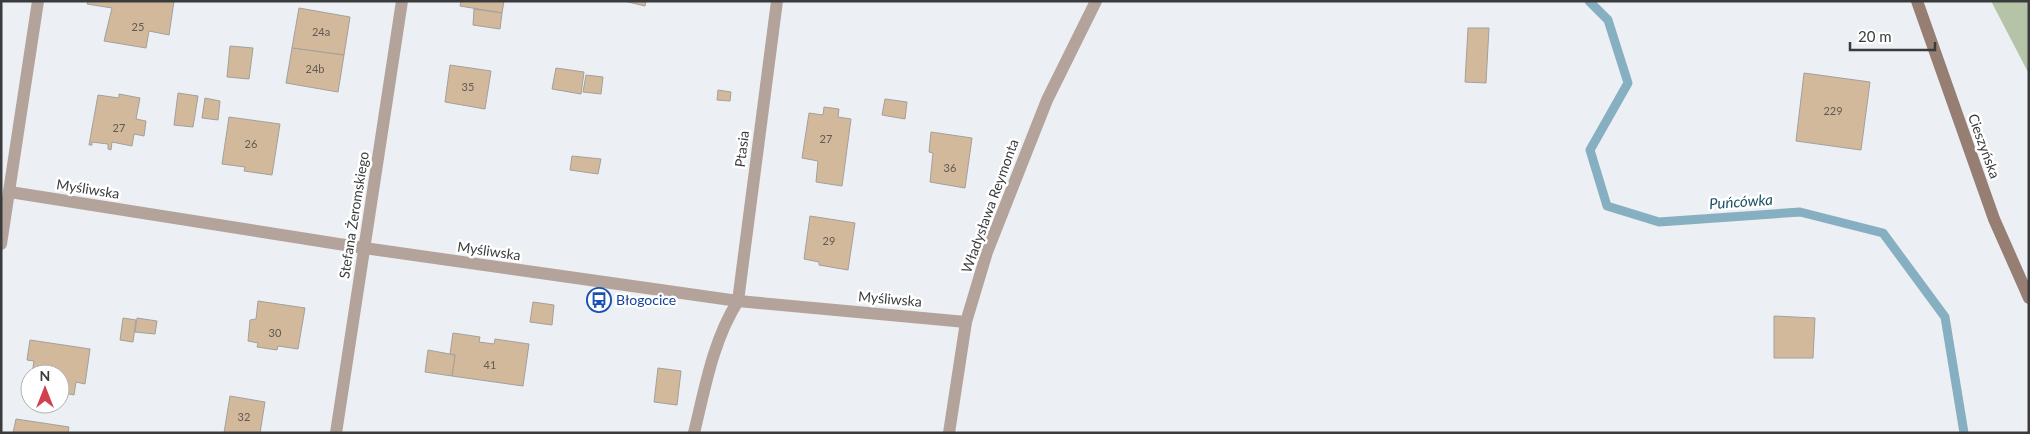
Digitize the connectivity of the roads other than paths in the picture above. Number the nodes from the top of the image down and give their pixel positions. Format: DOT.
graph roads {
  1 [pos="38,1"];
  2 [pos="402,1"];
  3 [pos="777,1"];
  4 [pos="1096,1"];
  5 [pos="1917,1"];
  6 [pos="10,192"];
  7 [pos="1,244"];
  8 [pos="364,248"];
  9 [pos="2029,298"];
  10 [pos="738,301"];
  11 [pos="966,322"];
  12 [pos="336,433"];
  13 [pos="694,433"];
  14 [pos="949,433"];
  1 -- 6 [label="street"];
  2 -- 8 [label="street, Stefana Żeromskiego"];
  3 -- 10 [label="street, Ptasia"];
  4 -- 11 [label="street, Władysława Reymonta"];
  5 -- 9 [label="street, Cieszyńska"];
  6 -- 7 [label="street"];
  6 -- 8 [label="street, Myśliwska"];
  8 -- 10 [label="street, Myśliwska"];
  8 -- 12 [label="street, Stefana Żeromskiego"];
  10 -- 11 [label="street, Myśliwska"];
  10 -- 13 [label="street"];
  11 -- 14 [label="street, Władysława Reymonta"];
}
